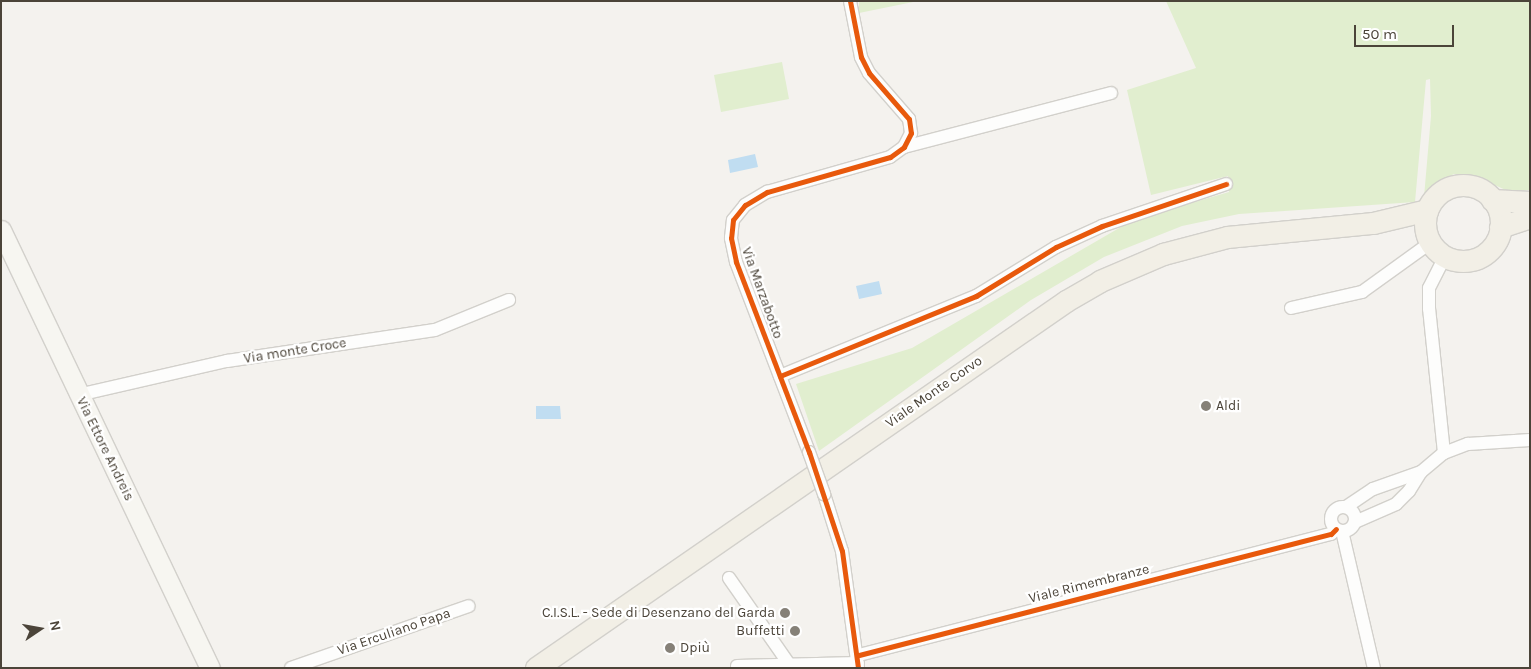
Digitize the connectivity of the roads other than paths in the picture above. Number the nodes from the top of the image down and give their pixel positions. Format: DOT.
graph roads {
  1 [pos="850,1"];
  2 [pos="1111,93"];
  3 [pos="904,147"];
  4 [pos="1226,184"];
  5 [pos="1492,200"];
  6 [pos="1530,202"];
  7 [pos="1530,217"];
  8 [pos="1500,228"];
  9 [pos="1,230"];
  10 [pos="1432,234"];
  11 [pos="510,300"];
  12 [pos="1291,308"];
  13 [pos="780,376"];
  14 [pos="78,395"];
  15 [pos="1530,440"];
  16 [pos="1444,453"];
  17 [pos="1421,472"];
  18 [pos="1346,507"];
  19 [pos="1355,522"];
  20 [pos="1339,530"];
  21 [pos="729,578"];
  22 [pos="469,606"];
  23 [pos="858,662"];
  24 [pos="789,664"];
  25 [pos="737,666"];
  26 [pos="537,667"];
  27 [pos="210,668"];
  28 [pos="292,668"];
  29 [pos="1374,668"];
  1 -- 3 [label="street"];
  2 -- 3 [label="street"];
  3 -- 13 [label="street, Via Marzabotto"];
  4 -- 13 [label="street"];
  5 -- 6 [label="main road"];
  5 -- 8 [label="main road"];
  5 -- 10 [label="main road"];
  7 -- 8 [label="main road"];
  8 -- 10 [label="main road"];
  9 -- 14 [label="street, Via Ettore Andreis"];
  10 -- 12 [label="street"];
  10 -- 16 [label="street"];
  10 -- 26 [label="main road, Viale Monte Corvo"];
  11 -- 14 [label="street, Via monte Croce"];
  13 -- 23 [label="street, Via Marzabotto, bridge"];
  14 -- 27 [label="street, Via Ettore Andreis"];
  15 -- 16 [label="street"];
  16 -- 17 [label="street"];
  17 -- 18 [label="street"];
  17 -- 19 [label="street"];
  18 -- 19 [label="street"];
  18 -- 20 [label="street"];
  19 -- 20 [label="street"];
  20 -- 23 [label="street, Viale Rimembranze"];
  20 -- 29 [label="street"];
  21 -- 24 [label="street"];
  22 -- 28 [label="street, Via Erculiano Papa"];
  23 -- 24 [label="street, Viale Rimembranze"];
  24 -- 25 [label="street, Viale Rimembranze"];
}
